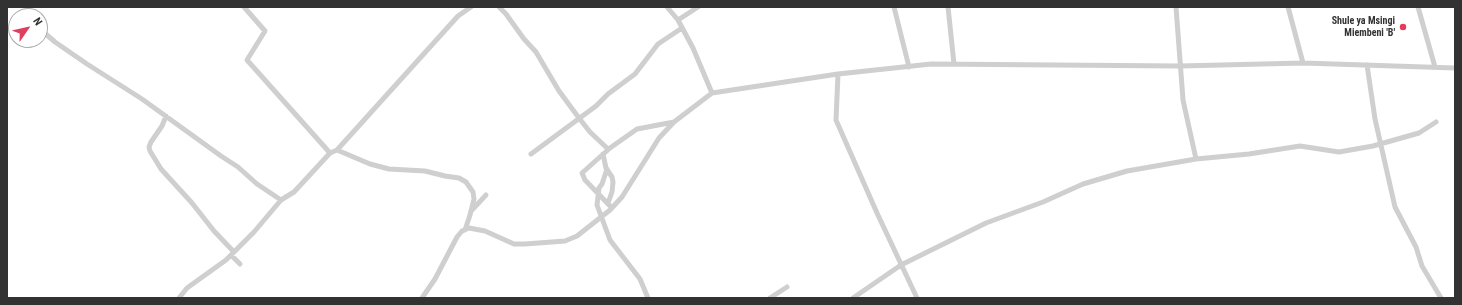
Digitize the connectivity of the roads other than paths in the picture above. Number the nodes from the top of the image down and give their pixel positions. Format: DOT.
graph roads {
  1 [pos="244,7"];
  2 [pos="471,7"];
  3 [pos="499,7"];
  4 [pos="667,7"];
  5 [pos="698,7"];
  6 [pos="894,7"];
  7 [pos="948,7"];
  8 [pos="1176,7"];
  9 [pos="1288,7"];
  10 [pos="1418,7"];
  11 [pos="678,20"];
  12 [pos="682,28"];
  13 [pos="48,35"];
  14 [pos="1304,63"];
  15 [pos="954,64"];
  16 [pos="1367,65"];
  17 [pos="1180,66"];
  18 [pos="909,67"];
  19 [pos="1435,67"];
  20 [pos="1455,68"];
  21 [pos="838,74"];
  22 [pos="712,93"];
  23 [pos="166,116"];
  24 [pos="579,118"];
  25 [pos="674,122"];
  26 [pos="1436,122"];
  27 [pos="1380,144"];
  28 [pos="608,149"];
  29 [pos="337,150"];
  30 [pos="330,153"];
  31 [pos="531,154"];
  32 [pos="603,154"];
  33 [pos="1196,159"];
  34 [pos="607,169"];
  35 [pos="598,193"];
  36 [pos="486,195"];
  37 [pos="281,200"];
  38 [pos="608,203"];
  39 [pos="612,208"];
  40 [pos="471,210"];
  41 [pos="602,216"];
  42 [pos="464,230"];
  43 [pos="233,253"];
  44 [pos="240,264"];
  45 [pos="901,264"];
  46 [pos="787,287"];
  47 [pos="179,298"];
  48 [pos="422,298"];
  49 [pos="648,298"];
  50 [pos="770,298"];
  51 [pos="854,298"];
  52 [pos="917,298"];
  53 [pos="1441,298"];
  1 -- 30 [label="street"];
  2 -- 29 [label="street"];
  3 -- 24 [label="street"];
  4 -- 11 [label="street"];
  5 -- 11 [label="street"];
  6 -- 18 [label="street"];
  7 -- 15 [label="street"];
  8 -- 17 [label="street"];
  9 -- 14 [label="street"];
  10 -- 19 [label="street"];
  11 -- 12 [label="street"];
  12 -- 22 [label="street"];
  12 -- 24 [label="street"];
  13 -- 23 [label="street"];
  14 -- 16 [label="street"];
  14 -- 17 [label="street"];
  15 -- 17 [label="street"];
  15 -- 18 [label="street"];
  16 -- 19 [label="street"];
  16 -- 27 [label="street"];
  17 -- 33 [label="street"];
  18 -- 21 [label="street"];
  19 -- 20 [label="street"];
  21 -- 22 [label="street"];
  21 -- 45 [label="street"];
  22 -- 25 [label="street"];
  23 -- 37 [label="street"];
  23 -- 43 [label="street"];
  24 -- 28 [label="street"];
  24 -- 31 [label="street"];
  25 -- 28 [label="street"];
  25 -- 39 [label="street"];
  26 -- 27 [label="street"];
  27 -- 33 [label="street"];
  27 -- 53 [label="street"];
  28 -- 32 [label="street"];
  29 -- 30 [label="street"];
  29 -- 40 [label="street"];
  30 -- 37 [label="street"];
  32 -- 34 [label="street"];
  32 -- 35 [label="street"];
  33 -- 45 [label="street"];
  34 -- 35 [label="street"];
  34 -- 38 [label="street"];
  35 -- 38 [label="street"];
  35 -- 41 [label="street"];
  36 -- 40 [label="street"];
  37 -- 43 [label="street"];
  38 -- 39 [label="street"];
  39 -- 41 [label="street"];
  40 -- 42 [label="street"];
  41 -- 42 [label="street"];
  41 -- 49 [label="street"];
  42 -- 48 [label="street"];
  43 -- 44 [label="street"];
  43 -- 47 [label="street"];
  45 -- 51 [label="street"];
  45 -- 52 [label="street"];
  46 -- 50 [label="street"];
}
